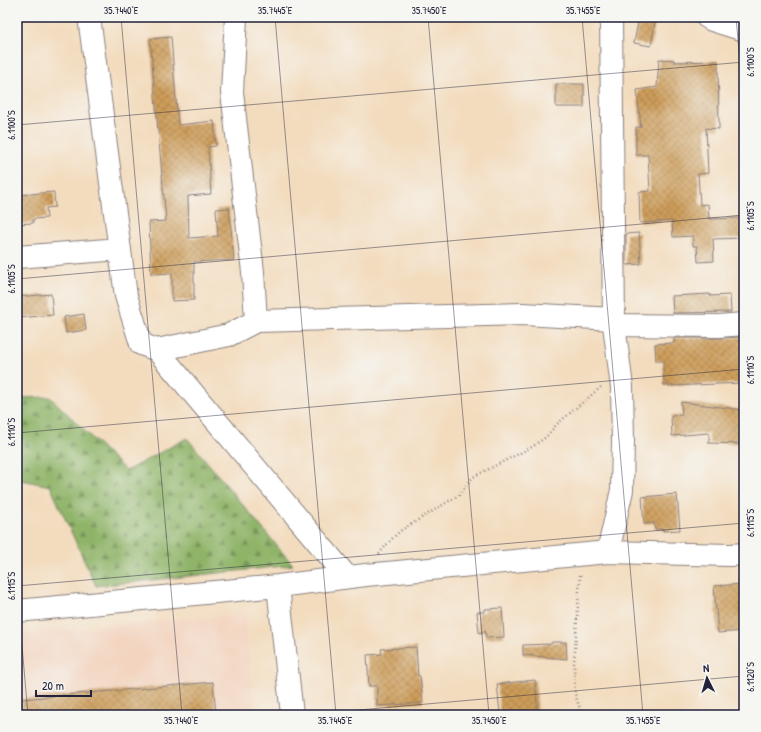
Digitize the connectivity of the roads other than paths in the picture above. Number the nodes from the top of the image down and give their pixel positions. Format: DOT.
graph roads {
  1 [pos="88,17"];
  2 [pos="236,17"];
  3 [pos="611,17"];
  4 [pos="708,17"];
  5 [pos="744,30"];
  6 [pos="120,249"];
  7 [pos="17,257"];
  8 [pos="256,322"];
  9 [pos="614,322"];
  10 [pos="744,324"];
  11 [pos="157,350"];
  12 [pos="608,552"];
  13 [pos="744,554"];
  14 [pos="356,576"];
  15 [pos="278,586"];
  16 [pos="17,611"];
  17 [pos="292,715"];
  1 -- 6 [label="street"];
  2 -- 8 [label="street"];
  3 -- 9 [label="street"];
  4 -- 5 [label="street"];
  6 -- 7 [label="street"];
  6 -- 11 [label="street"];
  8 -- 9 [label="street"];
  8 -- 11 [label="street"];
  9 -- 10 [label="street"];
  9 -- 12 [label="street"];
  11 -- 14 [label="street"];
  12 -- 13 [label="street"];
  12 -- 14 [label="street"];
  14 -- 15 [label="street"];
  15 -- 16 [label="street"];
  15 -- 17 [label="street"];
}
